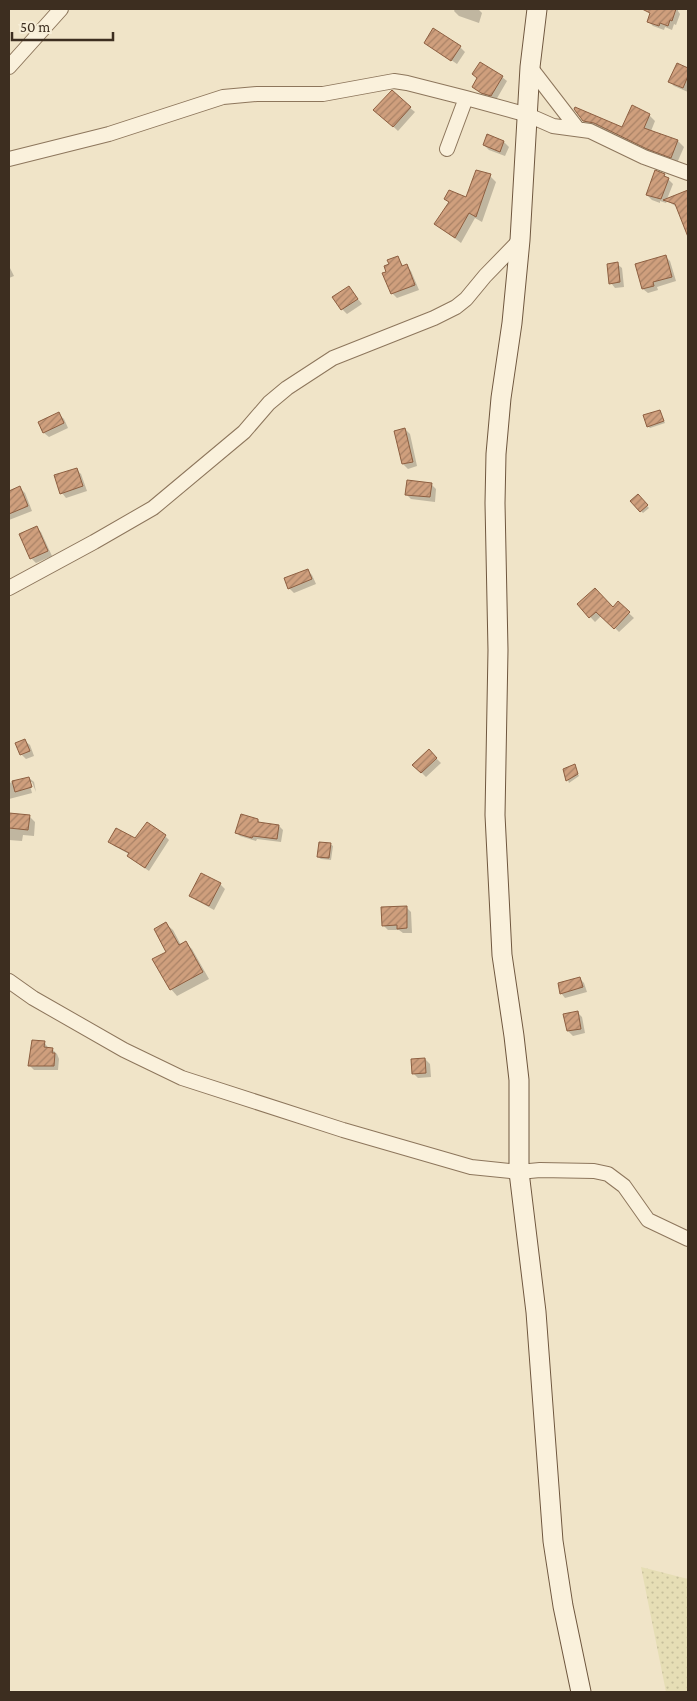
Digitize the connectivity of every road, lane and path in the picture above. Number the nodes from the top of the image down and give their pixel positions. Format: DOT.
graph roads {
  1 [pos="61,9"];
  2 [pos="537,9"];
  3 [pos="530,67"];
  4 [pos="9,68"];
  5 [pos="466,98"];
  6 [pos="528,115"];
  7 [pos="577,128"];
  8 [pos="447,149"];
  9 [pos="9,159"];
  10 [pos="688,173"];
  11 [pos="520,240"];
  12 [pos="9,588"];
  13 [pos="9,981"];
  14 [pos="519,1172"];
  15 [pos="688,1239"];
  16 [pos="581,1692"];
  1 -- 4 [label="street"];
  2 -- 3 [label="main road"];
  3 -- 6 [label="main road"];
  3 -- 7 [label="street"];
  5 -- 6 [label="street"];
  5 -- 8 [label="street"];
  5 -- 9 [label="street"];
  6 -- 7 [label="street"];
  6 -- 11 [label="main road"];
  7 -- 10 [label="street"];
  11 -- 12 [label="street"];
  11 -- 14 [label="main road"];
  13 -- 14 [label="street"];
  14 -- 15 [label="street"];
  14 -- 16 [label="main road"];
}
